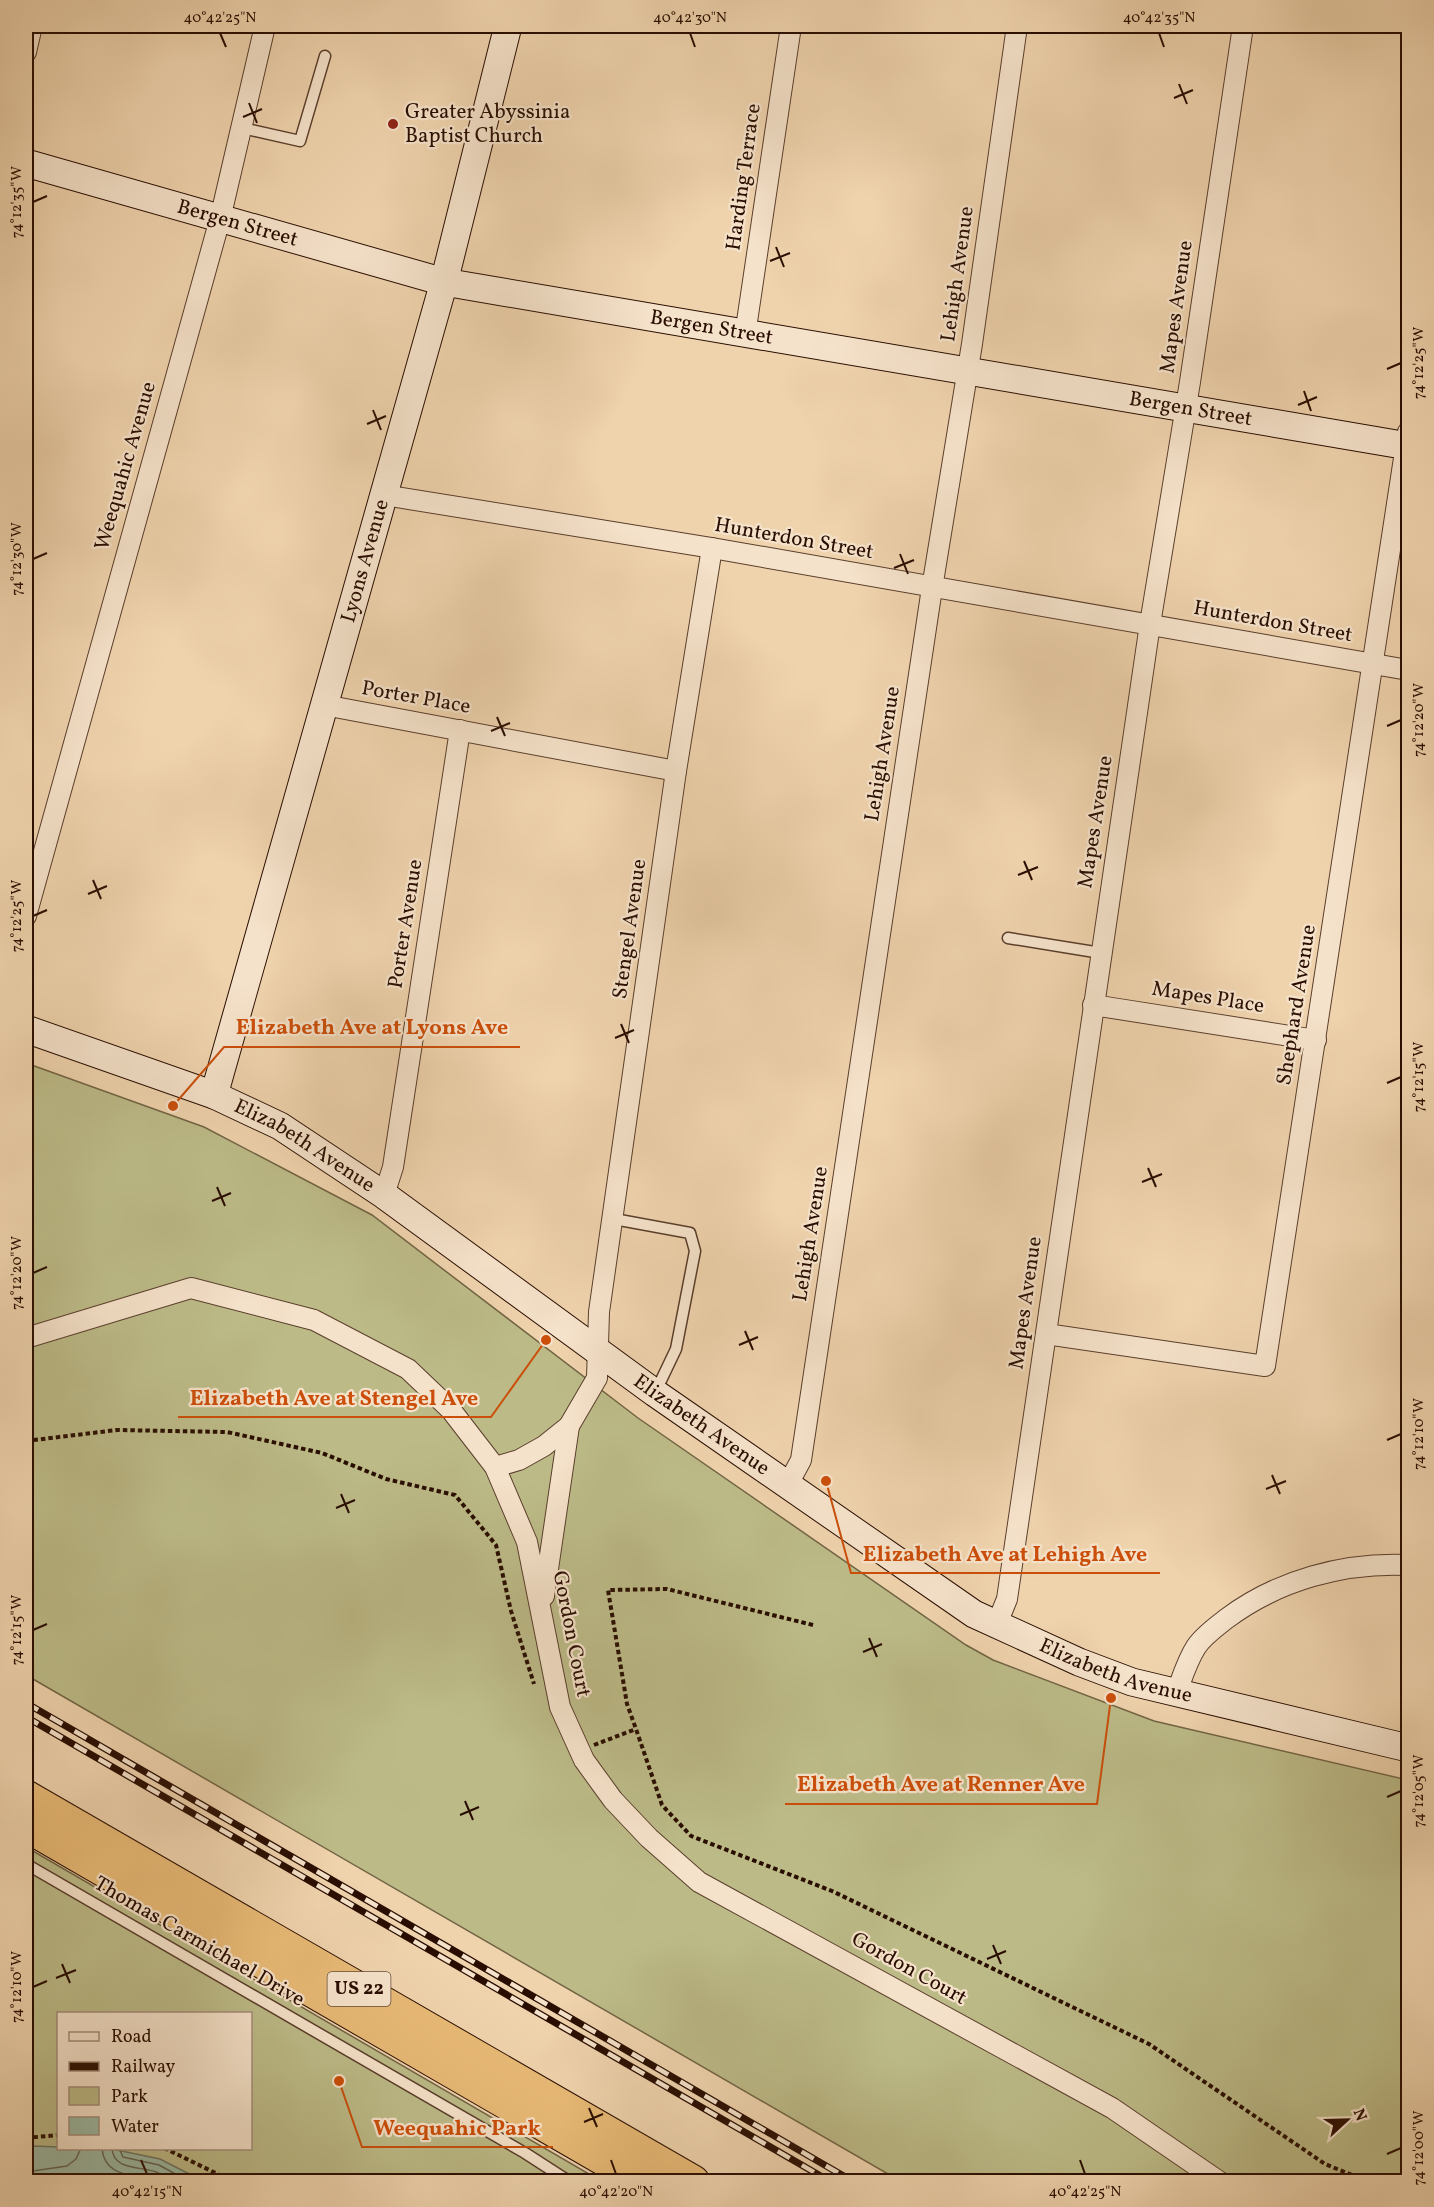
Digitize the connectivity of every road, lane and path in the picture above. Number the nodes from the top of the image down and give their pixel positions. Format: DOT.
graph roads {
  1 [pos="32,26"];
  2 [pos="265,26"];
  3 [pos="508,26"];
  4 [pos="791,26"];
  5 [pos="1017,26"];
  6 [pos="1243,26"];
  7 [pos="26,52"];
  8 [pos="325,56"];
  9 [pos="242,128"];
  10 [pos="26,163"];
  11 [pos="220,219"];
  12 [pos="444,282"];
  13 [pos="745,335"];
  14 [pos="968,370"];
  15 [pos="1185,409"];
  16 [pos="1408,441"];
  17 [pos="384,495"];
  18 [pos="712,548"];
  19 [pos="932,588"];
  20 [pos="1150,624"];
  21 [pos="1374,664"];
  22 [pos="1408,670"];
  23 [pos="324,705"];
  24 [pos="459,730"];
  25 [pos="676,771"];
  26 [pos="26,916"];
  27 [pos="1008,938"];
  28 [pos="1101,952"];
  29 [pos="1093,1005"];
  30 [pos="26,1029"];
  31 [pos="1316,1040"];
  32 [pos="214,1095"];
  33 [pos="384,1195"];
  34 [pos="614,1219"];
  35 [pos="1046,1334"];
  36 [pos="26,1338"];
  37 [pos="597,1352"];
  38 [pos="655,1394"];
  39 [pos="569,1426"];
  40 [pos="26,1441"];
  41 [pos="495,1467"];
  42 [pos="787,1486"];
  43 [pos="1408,1565"];
  44 [pos="542,1608"];
  45 [pos="813,1625"];
  46 [pos="996,1626"];
  47 [pos="537,1692"];
  48 [pos="1176,1694"];
  49 [pos="636,1729"];
  50 [pos="1408,1748"];
  51 [pos="580,1750"];
  52 [pos="26,1797"];
  53 [pos="26,1825"];
  54 [pos="26,1864"];
  55 [pos="57,2135"];
  56 [pos="26,2138"];
  57 [pos="168,2150"];
  58 [pos="234,2181"];
  59 [pos="570,2181"];
  60 [pos="644,2181"];
  61 [pos="693,2181"];
  62 [pos="1220,2181"];
  63 [pos="1370,2181"];
  1 -- 7 [label="street"];
  2 -- 9 [label="street, Weequahic Avenue"];
  3 -- 12 [label="main road, Lyons Avenue"];
  4 -- 13 [label="street, Harding Terrace"];
  5 -- 14 [label="street, Lehigh Avenue"];
  6 -- 15 [label="street, Mapes Avenue"];
  8 -- 9 [label="lane"];
  9 -- 11 [label="street, Weequahic Avenue"];
  10 -- 11 [label="main road, Bergen Street"];
  11 -- 12 [label="main road, Bergen Street"];
  11 -- 26 [label="street, Weequahic Avenue"];
  12 -- 13 [label="main road, Bergen Street"];
  12 -- 17 [label="main road, Lyons Avenue"];
  13 -- 14 [label="main road, Bergen Street"];
  14 -- 15 [label="main road, Bergen Street"];
  14 -- 19 [label="street, Lehigh Avenue"];
  15 -- 16 [label="main road, Bergen Street"];
  15 -- 20 [label="street, Mapes Avenue"];
  16 -- 21 [label="street, Shephard Avenue"];
  17 -- 18 [label="street, Hunterdon Street"];
  17 -- 23 [label="main road, Lyons Avenue"];
  18 -- 19 [label="street, Hunterdon Street"];
  18 -- 25 [label="street, Stengel Avenue"];
  19 -- 20 [label="street, Hunterdon Street"];
  19 -- 42 [label="street, Lehigh Avenue"];
  20 -- 21 [label="street, Hunterdon Street"];
  20 -- 28 [label="street, Mapes Avenue"];
  21 -- 22 [label="street, Hunterdon Street"];
  21 -- 31 [label="street, Shephard Avenue"];
  23 -- 24 [label="street, Porter Place"];
  23 -- 32 [label="main road, Lyons Avenue"];
  24 -- 25 [label="street, Porter Place"];
  24 -- 33 [label="street, Porter Avenue"];
  25 -- 34 [label="street, Stengel Avenue"];
  27 -- 28 [label="lane"];
  28 -- 29 [label="street, Mapes Avenue"];
  29 -- 31 [label="street, Mapes Place"];
  29 -- 35 [label="street, Mapes Avenue"];
  30 -- 32 [label="main road, Elizabeth Avenue"];
  31 -- 35 [label="street, Shephard Avenue"];
  32 -- 33 [label="main road, Elizabeth Avenue"];
  33 -- 37 [label="main road, Elizabeth Avenue"];
  34 -- 37 [label="street, Stengel Avenue"];
  34 -- 38 [label="lane"];
  35 -- 46 [label="street, Mapes Avenue"];
  36 -- 41 [label="street, Gordon Court"];
  37 -- 38 [label="main road, Elizabeth Avenue"];
  37 -- 39 [label="street, Stengel Avenue"];
  38 -- 42 [label="main road, Elizabeth Avenue"];
  39 -- 41 [label="street"];
  39 -- 44 [label="street"];
  40 -- 47 [label="path"];
  41 -- 44 [label="street, Gordon Court"];
  42 -- 46 [label="main road, Elizabeth Avenue"];
  43 -- 48 [label="street"];
  44 -- 51 [label="street, Gordon Court"];
  45 -- 49 [label="path"];
  46 -- 48 [label="main road, Elizabeth Avenue"];
  48 -- 50 [label="main road, Elizabeth Avenue"];
  49 -- 51 [label="path"];
  49 -- 63 [label="path"];
  51 -- 62 [label="street, Gordon Court"];
  52 -- 61 [label="highway, US 22"];
  53 -- 60 [label="highway, US 22"];
  54 -- 59 [label="lane, Thomas Carmichael Drive"];
  55 -- 56 [label="path"];
  57 -- 58 [label="path"];
}
